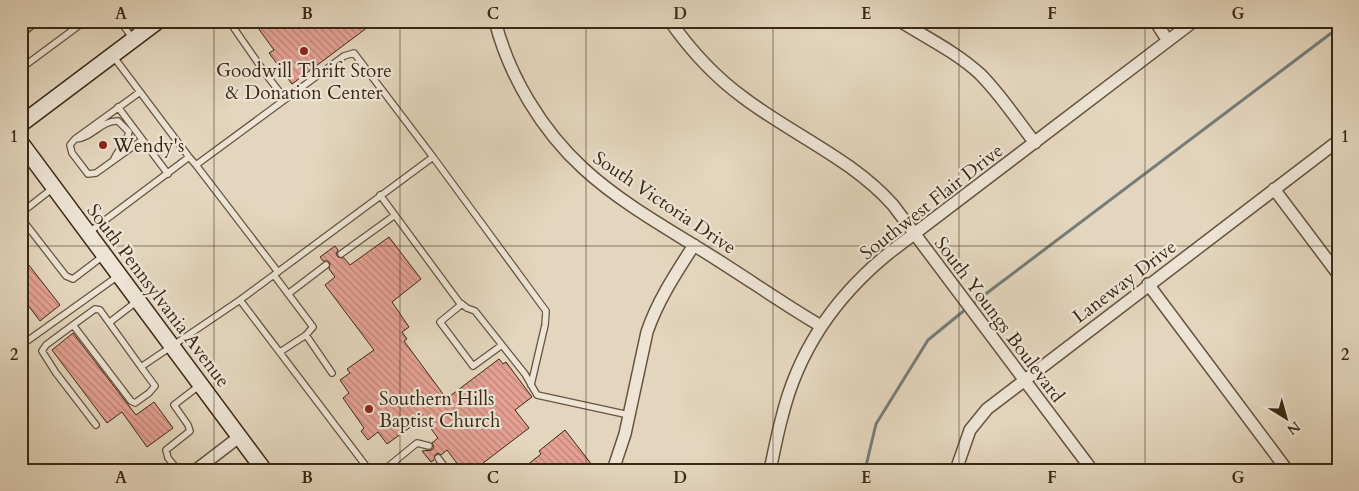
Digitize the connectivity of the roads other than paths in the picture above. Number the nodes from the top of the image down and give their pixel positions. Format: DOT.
graph roads {
  1 [pos="85,21"];
  2 [pos="120,21"];
  3 [pos="158,21"];
  4 [pos="229,21"];
  5 [pos="495,21"];
  6 [pos="670,21"];
  7 [pos="900,21"];
  8 [pos="1155,21"];
  9 [pos="1194,21"];
  10 [pos="134,39"];
  11 [pos="1168,41"];
  12 [pos="112,55"];
  13 [pos="21,66"];
  14 [pos="140,92"];
  15 [pos="286,99"];
  16 [pos="118,107"];
  17 [pos="21,124"];
  18 [pos="75,139"];
  19 [pos="142,140"];
  20 [pos="1338,141"];
  21 [pos="21,143"];
  22 [pos="1035,143"];
  23 [pos="189,157"];
  24 [pos="433,157"];
  25 [pos="114,159"];
  26 [pos="196,164"];
  27 [pos="168,174"];
  28 [pos="54,187"];
  29 [pos="1274,189"];
  30 [pos="380,195"];
  31 [pos="21,213"];
  32 [pos="395,215"];
  33 [pos="21,218"];
  34 [pos="88,233"];
  35 [pos="914,234"];
  36 [pos="694,245"];
  37 [pos="341,254"];
  38 [pos="104,255"];
  39 [pos="326,265"];
  40 [pos="276,273"];
  41 [pos="1338,274"];
  42 [pos="119,275"];
  43 [pos="1148,284"];
  44 [pos="288,294"];
  45 [pos="138,300"];
  46 [pos="240,300"];
  47 [pos="462,304"];
  48 [pos="110,322"];
  49 [pos="73,325"];
  50 [pos="821,326"];
  51 [pos="306,335"];
  52 [pos="22,344"];
  53 [pos="502,345"];
  54 [pos="171,346"];
  55 [pos="280,352"];
  56 [pos="142,367"];
  57 [pos="332,373"];
  58 [pos="1024,380"];
  59 [pos="200,384"];
  60 [pos="531,384"];
  61 [pos="629,415"];
  62 [pos="96,425"];
  63 [pos="239,437"];
  64 [pos="429,446"];
  65 [pos="438,458"];
  66 [pos="178,470"];
  67 [pos="196,470"];
  68 [pos="264,470"];
  69 [pos="369,470"];
  70 [pos="384,470"];
  71 [pos="447,470"];
  72 [pos="614,470"];
  73 [pos="770,470"];
  74 [pos="956,470"];
  75 [pos="1092,470"];
  76 [pos="1288,470"];
  1 -- 13 [label="lane"];
  2 -- 10 [label="lane"];
  3 -- 10 [label="main road"];
  4 -- 15 [label="lane"];
  5 -- 36 [label="street, South Victoria Drive"];
  6 -- 35 [label="street, South Youngs Boulevard"];
  7 -- 22 [label="street"];
  8 -- 11 [label="street"];
  9 -- 11 [label="street, Southwest Flair Drive"];
  10 -- 12 [label="main road"];
  11 -- 22 [label="street, Southwest Flair Drive"];
  12 -- 14 [label="lane"];
  12 -- 17 [label="main road"];
  14 -- 16 [label="lane"];
  14 -- 23 [label="lane"];
  15 -- 24 [label="lane"];
  15 -- 26 [label="lane"];
  16 -- 18 [label="lane"];
  16 -- 19 [label="lane"];
  18 -- 25 [label="lane"];
  18 -- 25 [label="lane"];
  19 -- 25 [label="lane"];
  19 -- 27 [label="lane"];
  20 -- 29 [label="street, Laneway Drive"];
  21 -- 28 [label="main road, South Pennsylvania Avenue"];
  22 -- 35 [label="street, Southwest Flair Drive"];
  23 -- 26 [label="lane"];
  23 -- 27 [label="lane"];
  24 -- 30 [label="lane"];
  24 -- 60 [label="lane"];
  26 -- 40 [label="lane"];
  27 -- 34 [label="lane"];
  28 -- 31 [label="lane"];
  28 -- 34 [label="main road, South Pennsylvania Avenue"];
  29 -- 41 [label="street"];
  29 -- 43 [label="street, Laneway Drive"];
  30 -- 32 [label="lane"];
  30 -- 40 [label="lane"];
  32 -- 37 [label="lane"];
  32 -- 47 [label="lane"];
  33 -- 38 [label="lane"];
  34 -- 38 [label="main road, South Pennsylvania Avenue"];
  35 -- 50 [label="street, Southwest Flair Drive"];
  35 -- 58 [label="street, South Youngs Boulevard"];
  36 -- 50 [label="street, South Victoria Drive"];
  36 -- 61 [label="street"];
  38 -- 42 [label="main road, South Pennsylvania Avenue"];
  39 -- 44 [label="lane"];
  40 -- 44 [label="lane"];
  40 -- 46 [label="lane"];
  42 -- 45 [label="main road, South Pennsylvania Avenue"];
  42 -- 52 [label="lane"];
  43 -- 58 [label="street, Laneway Drive"];
  43 -- 76 [label="street"];
  44 -- 51 [label="lane"];
  45 -- 48 [label="lane"];
  45 -- 54 [label="main road, South Pennsylvania Avenue"];
  46 -- 54 [label="lane"];
  46 -- 55 [label="lane"];
  47 -- 53 [label="lane"];
  47 -- 53 [label="lane"];
  48 -- 49 [label="lane"];
  48 -- 56 [label="lane"];
  49 -- 56 [label="lane"];
  49 -- 62 [label="lane"];
  50 -- 73 [label="street, Southwest Flair Drive"];
  51 -- 55 [label="lane"];
  51 -- 57 [label="lane"];
  53 -- 60 [label="lane"];
  54 -- 56 [label="lane"];
  54 -- 59 [label="main road, South Pennsylvania Avenue"];
  55 -- 69 [label="lane"];
  58 -- 74 [label="street, Laneway Drive"];
  58 -- 75 [label="street, South Youngs Boulevard"];
  59 -- 63 [label="main road, South Pennsylvania Avenue"];
  59 -- 66 [label="lane"];
  60 -- 61 [label="lane"];
  61 -- 72 [label="street"];
  63 -- 67 [label="street"];
  63 -- 68 [label="main road, South Pennsylvania Avenue"];
  64 -- 70 [label="lane"];
  65 -- 71 [label="lane"];
}
